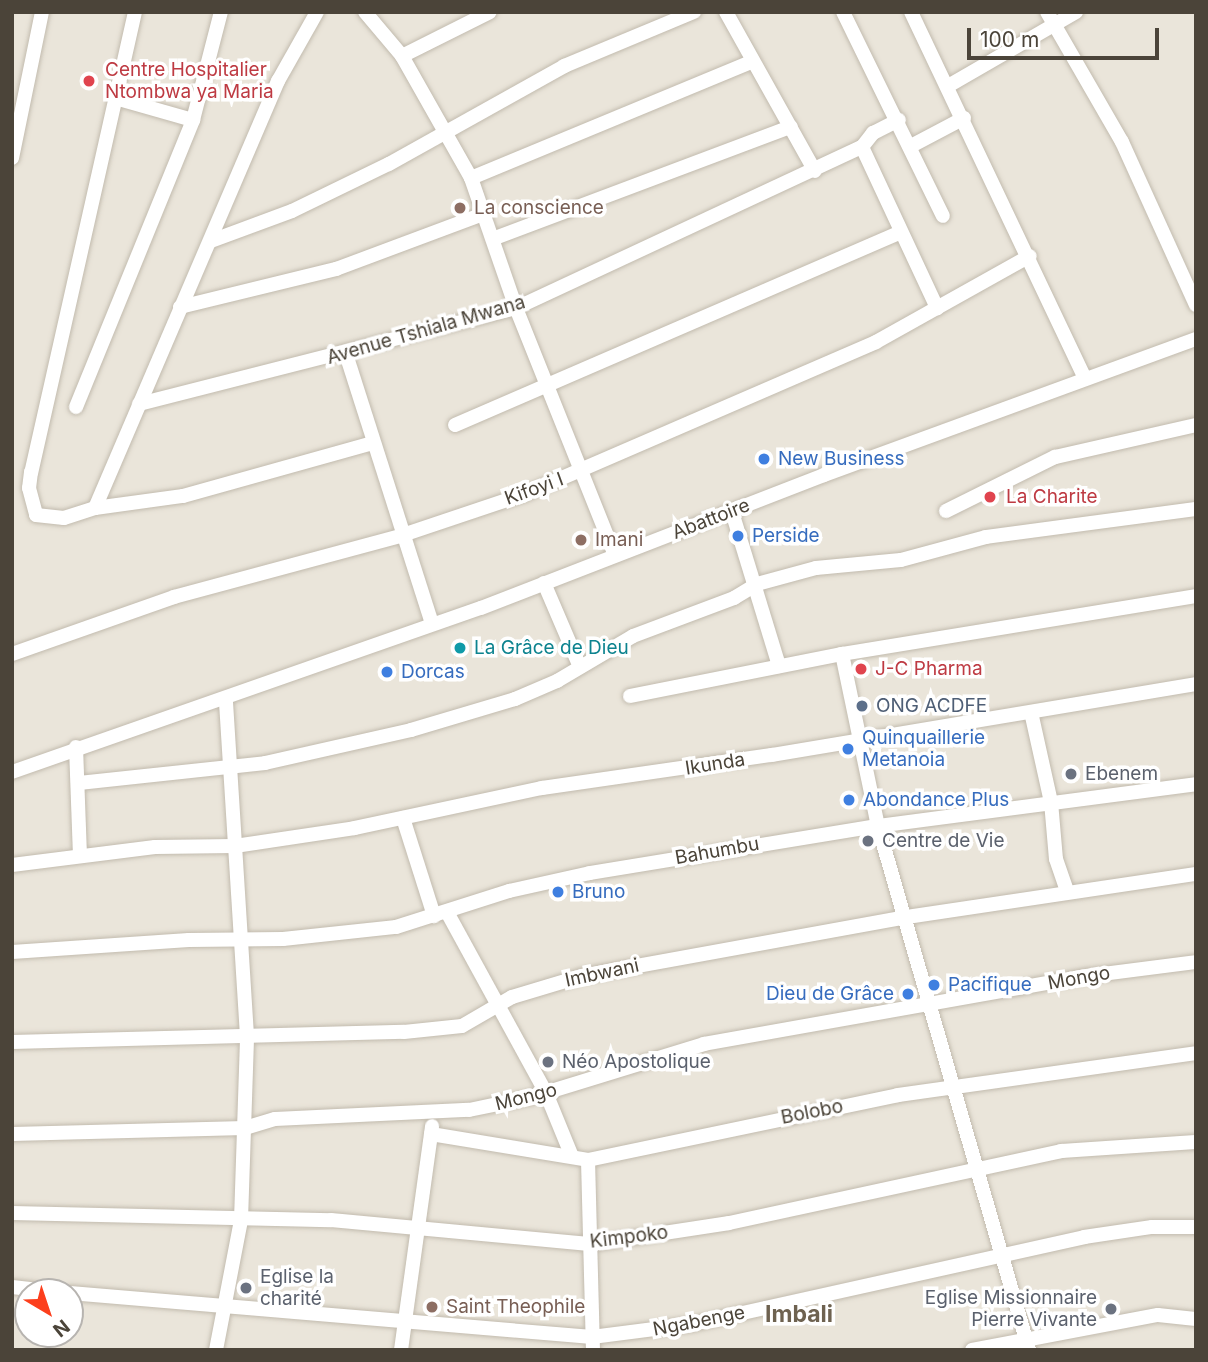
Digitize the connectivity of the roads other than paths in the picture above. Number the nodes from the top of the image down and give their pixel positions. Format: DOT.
graph roads {
  1 [pos="42,12"];
  2 [pos="135,12"];
  3 [pos="221,12"];
  4 [pos="317,12"];
  5 [pos="365,12"];
  6 [pos="490,12"];
  7 [pos="694,12"];
  8 [pos="726,12"];
  9 [pos="843,12"];
  10 [pos="911,12"];
  11 [pos="1076,12"];
  12 [pos="1051,18"];
  13 [pos="402,57"];
  14 [pos="753,61"];
  15 [pos="948,86"];
  16 [pos="115,98"];
  17 [pos="964,118"];
  18 [pos="193,120"];
  19 [pos="899,120"];
  20 [pos="791,127"];
  21 [pos="446,132"];
  22 [pos="911,146"];
  23 [pos="862,147"];
  24 [pos="12,158"];
  25 [pos="816,171"];
  26 [pos="471,178"];
  27 [pos="486,213"];
  28 [pos="943,216"];
  29 [pos="901,232"];
  30 [pos="495,238"];
  31 [pos="211,241"];
  32 [pos="1030,256"];
  33 [pos="1196,305"];
  34 [pos="180,307"];
  35 [pos="936,307"];
  36 [pos="516,308"];
  37 [pos="1196,339"];
  38 [pos="346,354"];
  39 [pos="1085,379"];
  40 [pos="548,387"];
  41 [pos="139,404"];
  42 [pos="76,407"];
  43 [pos="455,425"];
  44 [pos="1196,425"];
  45 [pos="373,443"];
  46 [pos="580,472"];
  47 [pos="95,508"];
  48 [pos="1196,509"];
  49 [pos="732,512"];
  50 [pos="946,512"];
  51 [pos="403,535"];
  52 [pos="615,555"];
  53 [pos="544,583"];
  54 [pos="757,584"];
  55 [pos="1196,596"];
  56 [pos="432,624"];
  57 [pos="12,654"];
  58 [pos="842,654"];
  59 [pos="779,666"];
  60 [pos="580,667"];
  61 [pos="1196,684"];
  62 [pos="630,696"];
  63 [pos="226,700"];
  64 [pos="1031,712"];
  65 [pos="857,740"];
  66 [pos="76,747"];
  67 [pos="231,766"];
  68 [pos="12,772"];
  69 [pos="79,783"];
  70 [pos="1196,785"];
  71 [pos="1051,802"];
  72 [pos="403,818"];
  73 [pos="878,826"];
  74 [pos="235,846"];
  75 [pos="80,855"];
  76 [pos="12,865"];
  77 [pos="1196,874"];
  78 [pos="1067,891"];
  79 [pos="441,914"];
  80 [pos="907,917"];
  81 [pos="244,941"];
  82 [pos="12,952"];
  83 [pos="1196,961"];
  84 [pos="496,1006"];
  85 [pos="928,1006"];
  86 [pos="247,1036"];
  87 [pos="12,1042"];
  88 [pos="1196,1053"];
  89 [pos="954,1087"];
  90 [pos="546,1093"];
  91 [pos="433,1114"];
  92 [pos="245,1128"];
  93 [pos="12,1134"];
  94 [pos="431,1134"];
  95 [pos="1196,1142"];
  96 [pos="571,1154"];
  97 [pos="588,1160"];
  98 [pos="977,1170"];
  99 [pos="12,1213"];
  100 [pos="241,1220"];
  101 [pos="1196,1227"];
  102 [pos="417,1228"];
  103 [pos="592,1244"];
  104 [pos="1001,1256"];
  105 [pos="84,1294"];
  106 [pos="225,1305"];
  107 [pos="405,1319"];
  108 [pos="1196,1319"];
  109 [pos="592,1343"];
  110 [pos="1027,1344"];
  111 [pos="216,1350"];
  112 [pos="401,1350"];
  113 [pos="972,1350"];
  1 -- 24 [label="street"];
  2 -- 16 [label="street"];
  3 -- 18 [label="street"];
  4 -- 31 [label="street"];
  5 -- 13 [label="street"];
  6 -- 13 [label="street"];
  7 -- 21 [label="street"];
  8 -- 14 [label="street"];
  9 -- 19 [label="street"];
  10 -- 15 [label="street"];
  11 -- 12 [label="street"];
  12 -- 15 [label="street"];
  12 -- 33 [label="street"];
  13 -- 21 [label="street"];
  14 -- 20 [label="street"];
  14 -- 26 [label="street"];
  15 -- 17 [label="street"];
  16 -- 18 [label="street"];
  16 -- 47 [label="street"];
  17 -- 22 [label="street"];
  17 -- 32 [label="street"];
  18 -- 42 [label="street"];
  19 -- 22 [label="street"];
  19 -- 23 [label="street, Avenue Tshiala Mwana"];
  20 -- 25 [label="street"];
  20 -- 30 [label="street"];
  21 -- 26 [label="street"];
  21 -- 31 [label="street"];
  22 -- 28 [label="street"];
  23 -- 25 [label="street, Avenue Tshiala Mwana"];
  23 -- 29 [label="street"];
  25 -- 36 [label="street, Avenue Tshiala Mwana"];
  26 -- 27 [label="street"];
  27 -- 30 [label="street"];
  27 -- 34 [label="street"];
  29 -- 35 [label="street"];
  29 -- 40 [label="street"];
  30 -- 36 [label="street"];
  31 -- 34 [label="street"];
  32 -- 35 [label="street, Kifoyi I"];
  32 -- 39 [label="street"];
  34 -- 41 [label="street"];
  35 -- 46 [label="street, Kifoyi I"];
  36 -- 38 [label="street, Avenue Tshiala Mwana"];
  36 -- 40 [label="street"];
  37 -- 39 [label="street, Abattoire"];
  38 -- 41 [label="street, Avenue Tshiala Mwana"];
  38 -- 45 [label="street"];
  39 -- 49 [label="street, Abattoire"];
  40 -- 43 [label="street"];
  40 -- 46 [label="street"];
  41 -- 47 [label="street"];
  44 -- 50 [label="street"];
  45 -- 47 [label="street"];
  45 -- 51 [label="street"];
  46 -- 51 [label="street, Kifoyi I"];
  46 -- 52 [label="street"];
  48 -- 54 [label="street"];
  49 -- 52 [label="street, Abattoire"];
  49 -- 54 [label="street"];
  51 -- 56 [label="street"];
  51 -- 57 [label="street, Kifoyi I"];
  52 -- 53 [label="street, Abattoire"];
  53 -- 56 [label="street, Abattoire"];
  53 -- 60 [label="street"];
  54 -- 59 [label="street"];
  54 -- 60 [label="street"];
  55 -- 58 [label="street"];
  56 -- 63 [label="street, Abattoire"];
  58 -- 59 [label="street"];
  58 -- 65 [label="street"];
  59 -- 62 [label="street"];
  60 -- 67 [label="street"];
  61 -- 64 [label="street, Ikunda"];
  63 -- 66 [label="street, Abattoire"];
  63 -- 67 [label="street"];
  64 -- 65 [label="street, Ikunda"];
  64 -- 71 [label="street"];
  65 -- 72 [label="street, Ikunda"];
  65 -- 73 [label="street"];
  66 -- 68 [label="street, Abattoire"];
  66 -- 69 [label="street"];
  67 -- 69 [label="street"];
  67 -- 74 [label="street"];
  69 -- 75 [label="street"];
  70 -- 71 [label="street, Bahumbu"];
  71 -- 73 [label="street, Bahumbu"];
  71 -- 78 [label="street"];
  72 -- 74 [label="street, Ikunda"];
  72 -- 79 [label="street"];
  73 -- 79 [label="street, Bahumbu"];
  73 -- 80 [label="street"];
  74 -- 75 [label="street, Ikunda"];
  74 -- 81 [label="street"];
  75 -- 76 [label="street, Ikunda"];
  77 -- 78 [label="street, Imbwani"];
  78 -- 80 [label="street, Imbwani"];
  79 -- 81 [label="street, Bahumbu"];
  79 -- 84 [label="street"];
  80 -- 84 [label="street, Imbwani"];
  80 -- 85 [label="street"];
  81 -- 82 [label="street, Bahumbu"];
  81 -- 86 [label="street"];
  83 -- 85 [label="street, Mongo"];
  84 -- 86 [label="street, Imbwani"];
  84 -- 90 [label="street"];
  85 -- 89 [label="street"];
  85 -- 90 [label="street, Mongo"];
  86 -- 87 [label="street, Imbwani"];
  86 -- 92 [label="street"];
  88 -- 89 [label="street, Bolobo"];
  89 -- 97 [label="street, Bolobo"];
  89 -- 98 [label="street"];
  90 -- 91 [label="street, Mongo"];
  90 -- 96 [label="street"];
  91 -- 92 [label="street, Mongo"];
  91 -- 94 [label="street"];
  92 -- 93 [label="street, Mongo"];
  92 -- 100 [label="street"];
  94 -- 96 [label="street"];
  94 -- 102 [label="street"];
  95 -- 98 [label="street, Kimpoko"];
  96 -- 97 [label="street"];
  97 -- 103 [label="street"];
  98 -- 103 [label="street, Kimpoko"];
  98 -- 104 [label="street"];
  99 -- 100 [label="street, Kimpoko"];
  100 -- 102 [label="street, Kimpoko"];
  100 -- 106 [label="street"];
  101 -- 104 [label="street, Ngabenge"];
  102 -- 103 [label="street, Kimpoko"];
  102 -- 107 [label="street"];
  103 -- 109 [label="street"];
  104 -- 109 [label="street, Ngabenge"];
  104 -- 110 [label="street"];
  105 -- 106 [label="street, Ngabenge"];
  106 -- 107 [label="street, Ngabenge"];
  106 -- 111 [label="street"];
  107 -- 109 [label="street, Ngabenge"];
  107 -- 112 [label="street"];
  108 -- 110 [label="street"];
  110 -- 113 [label="street"];
}
